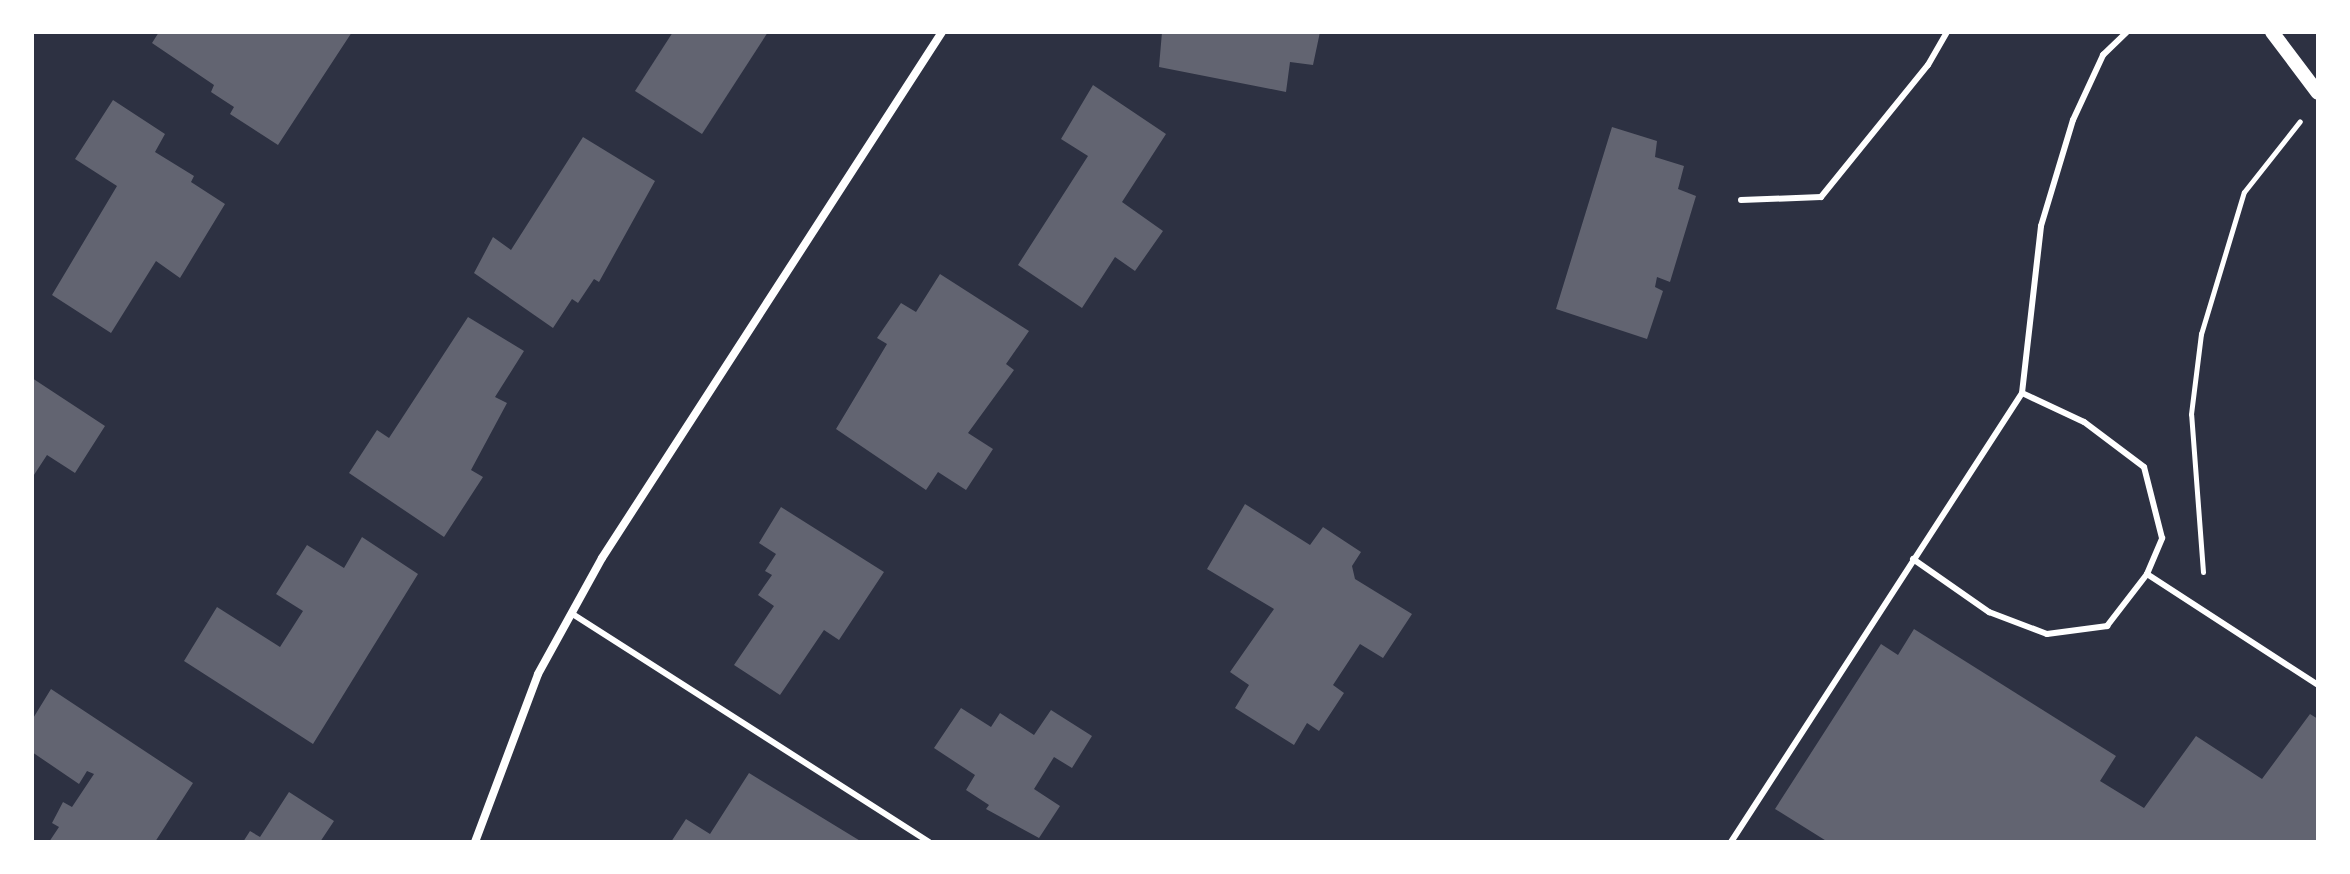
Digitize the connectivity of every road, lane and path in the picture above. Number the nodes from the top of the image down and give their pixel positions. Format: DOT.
graph roads {
  1 [pos="942,32"];
  2 [pos="1947,32"];
  3 [pos="2127,32"];
  4 [pos="2272,32"];
  5 [pos="2318,93"];
  6 [pos="2309,110"];
  7 [pos="1741,200"];
  8 [pos="2022,393"];
  9 [pos="1913,559"];
  10 [pos="2147,574"];
  11 [pos="2206,612"];
  12 [pos="571,613"];
  13 [pos="2318,685"];
  14 [pos="475,842"];
  15 [pos="929,842"];
  16 [pos="1731,842"];
  1 -- 12 [label="street"];
  2 -- 7 [label="lane"];
  3 -- 8 [label="lane"];
  4 -- 5 [label="street"];
  6 -- 11 [label="path"];
  8 -- 9 [label="lane"];
  8 -- 10 [label="lane"];
  9 -- 10 [label="lane"];
  9 -- 16 [label="lane"];
  10 -- 11 [label="lane"];
  11 -- 13 [label="lane"];
  12 -- 14 [label="street"];
  12 -- 15 [label="lane"];
}
